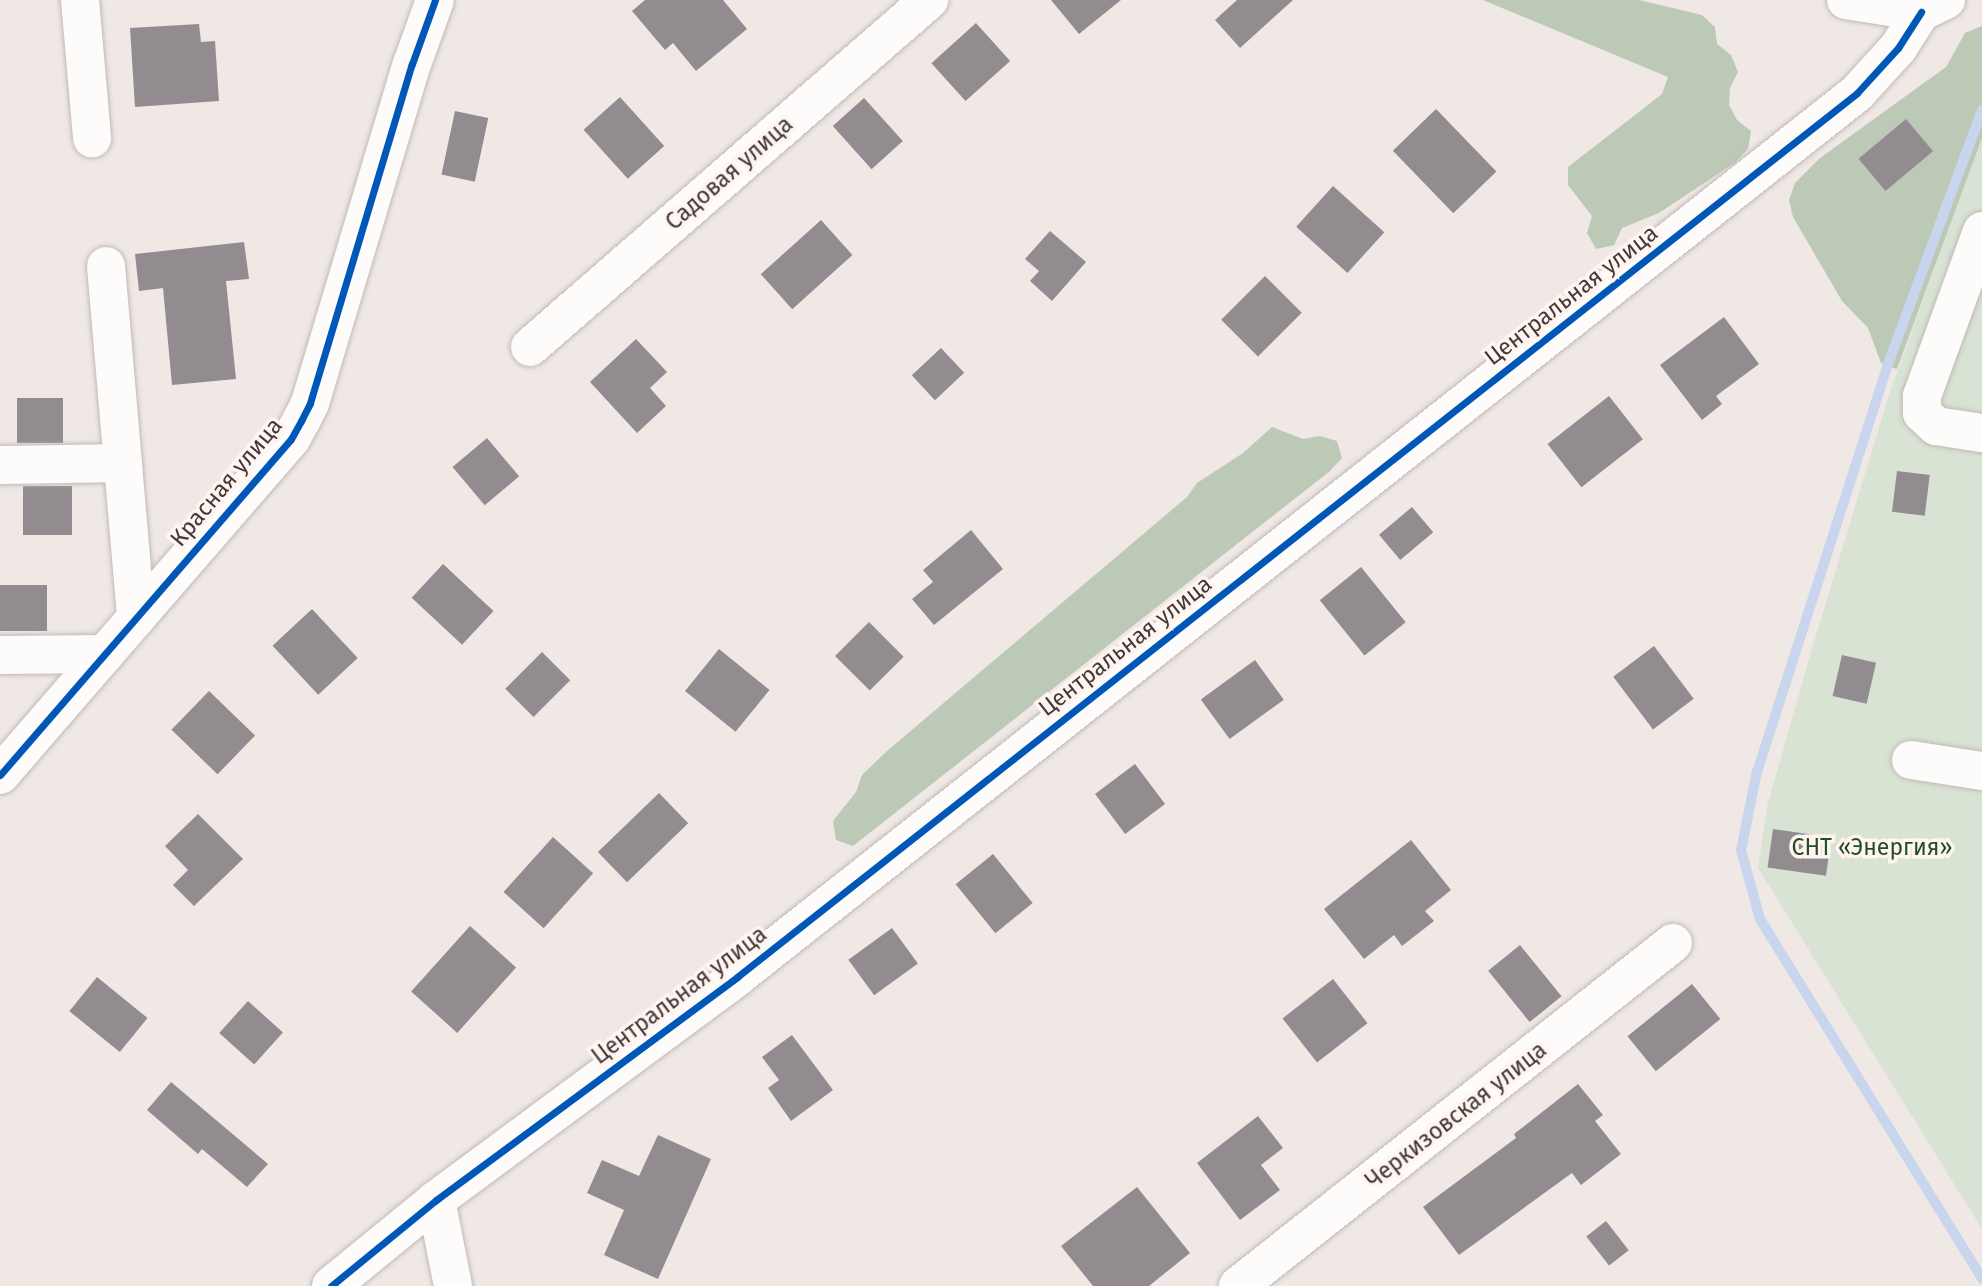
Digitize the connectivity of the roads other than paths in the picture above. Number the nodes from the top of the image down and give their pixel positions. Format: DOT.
graph roads {
  1 [pos="80,0"];
  2 [pos="435,0"];
  3 [pos="929,0"];
  4 [pos="1846,0"];
  5 [pos="1934,6"];
  6 [pos="92,138"];
  7 [pos="1982,231"];
  8 [pos="106,266"];
  9 [pos="530,347"];
  10 [pos="1982,433"];
  11 [pos="123,463"];
  12 [pos="0,465"];
  13 [pos="136,618"];
  14 [pos="105,654"];
  15 [pos="0,655"];
  16 [pos="1911,760"];
  17 [pos="1982,771"];
  18 [pos="0,775"];
  19 [pos="1674,943"];
  20 [pos="436,1200"];
  21 [pos="331,1286"];
  22 [pos="453,1286"];
  23 [pos="1238,1286"];
  1 -- 6 [label="street"];
  2 -- 13 [label="street, Красная улица"];
  3 -- 9 [label="street, Садовая улица"];
  4 -- 5 [label="street"];
  5 -- 20 [label="street, Центральная улица"];
  7 -- 10 [label="street"];
  8 -- 11 [label="street"];
  11 -- 12 [label="street"];
  11 -- 13 [label="street"];
  13 -- 14 [label="street, Красная улица"];
  14 -- 15 [label="street"];
  14 -- 18 [label="street, Красная улица"];
  16 -- 17 [label="street"];
  19 -- 23 [label="street, Черкизовская улица"];
  20 -- 21 [label="street, Центральная улица"];
  20 -- 22 [label="street"];
}
